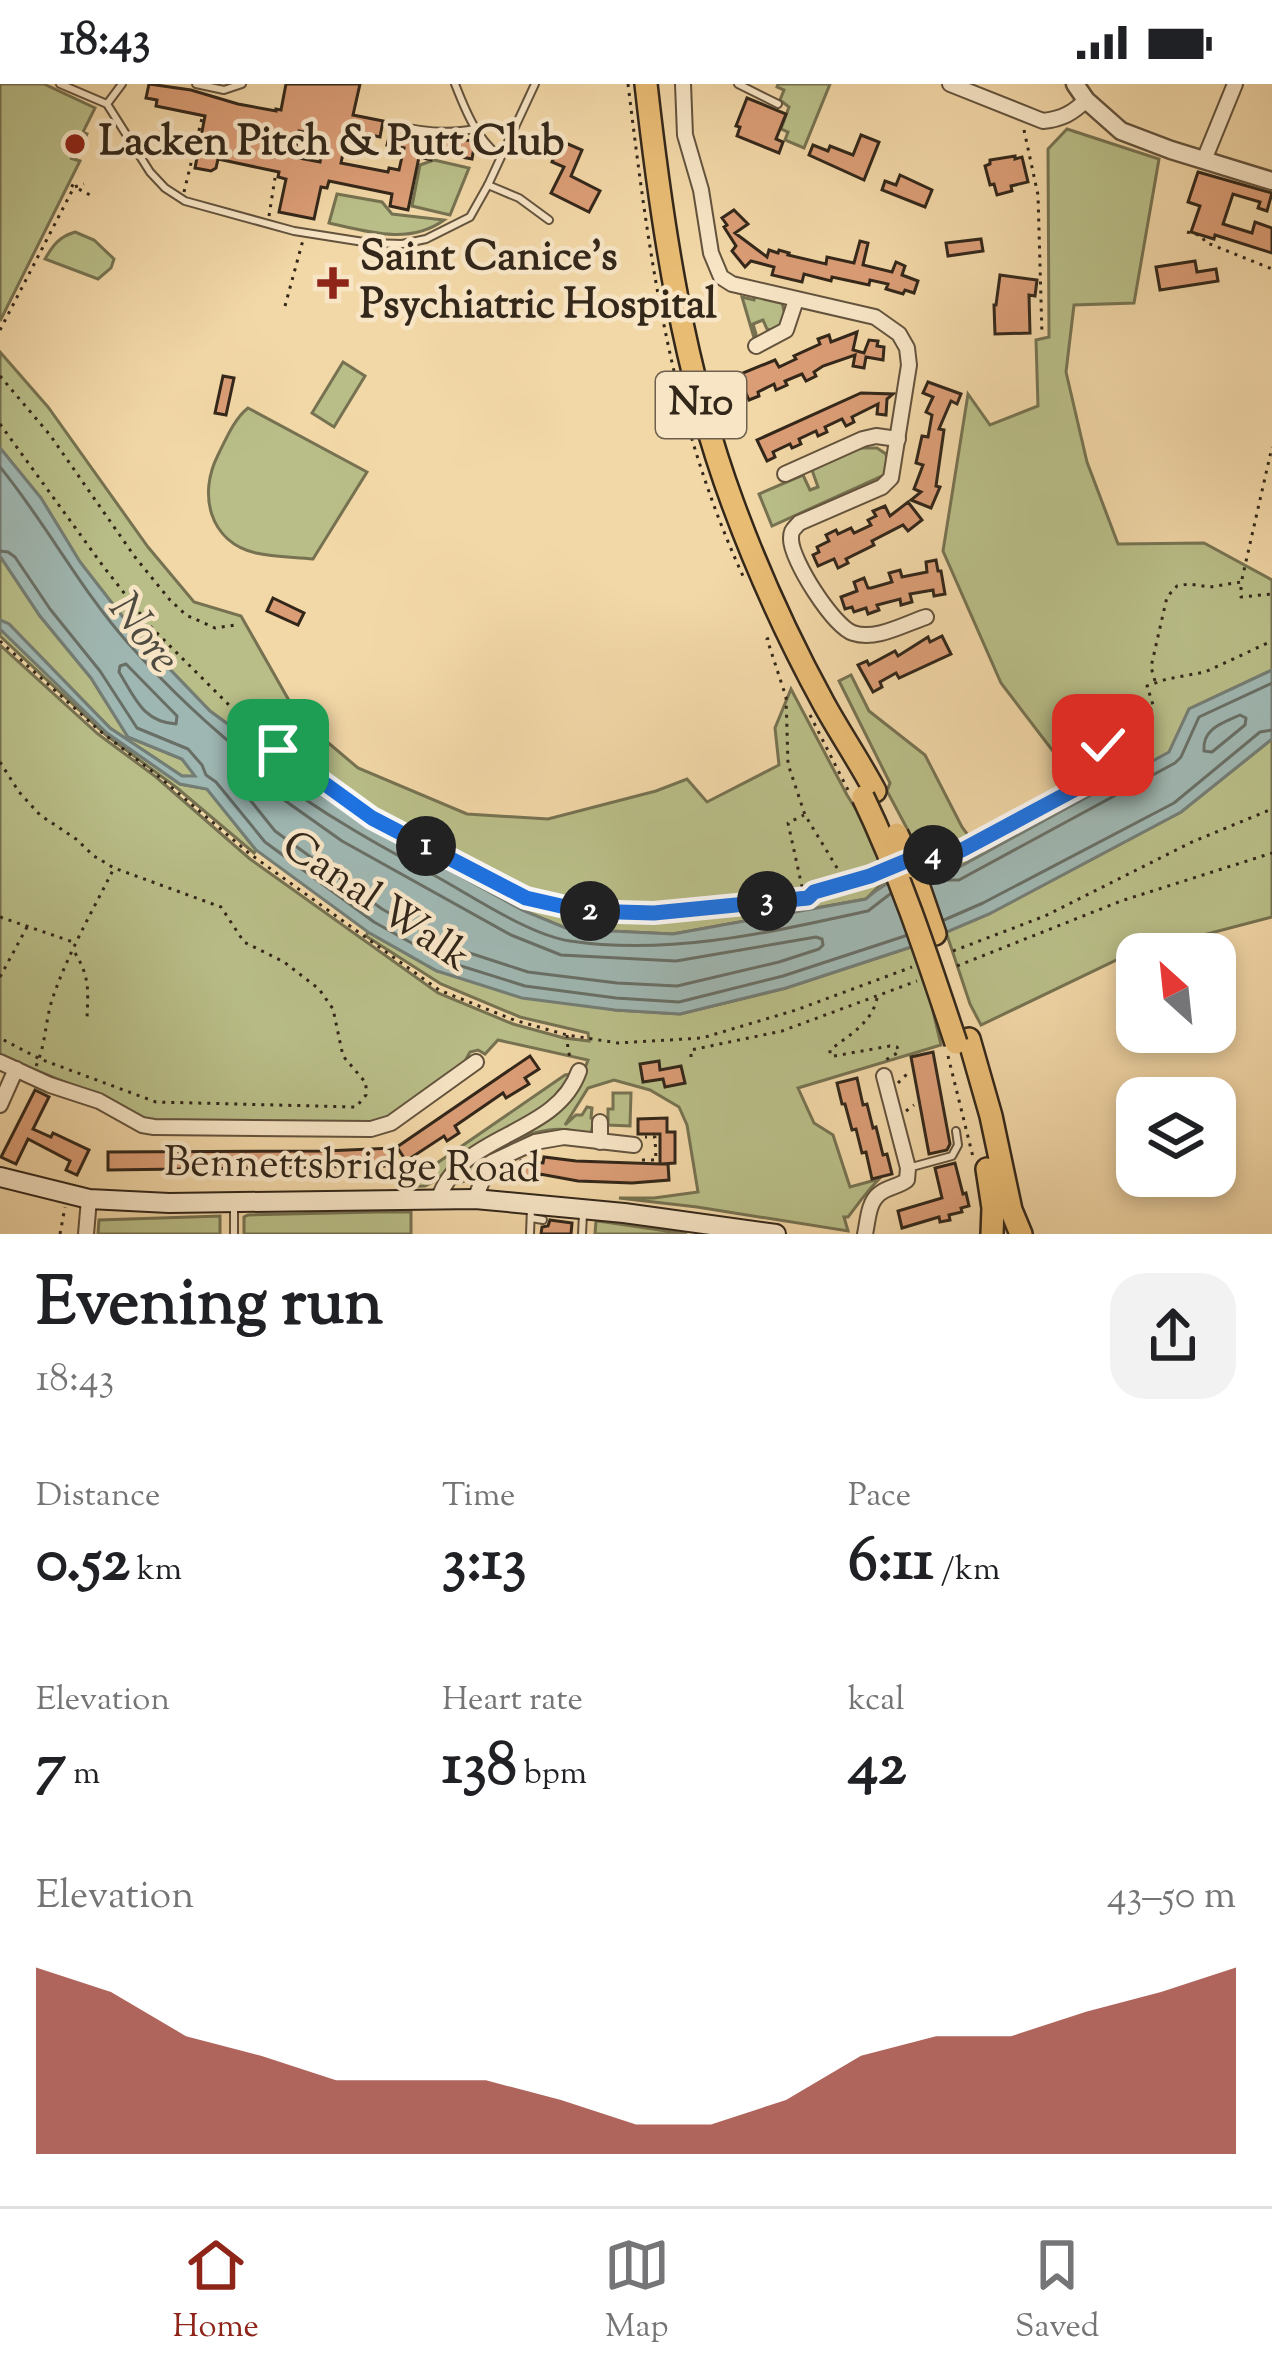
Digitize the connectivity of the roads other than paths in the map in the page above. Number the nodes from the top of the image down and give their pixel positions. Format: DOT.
graph roads {
  1 [pos="60,84"];
  2 [pos="122,84"];
  3 [pos="196,84"];
  4 [pos="242,84"];
  5 [pos="455,84"];
  6 [pos="535,84"];
  7 [pos="646,84"];
  8 [pos="683,84"];
  9 [pos="738,84"];
  10 [pos="950,84"];
  11 [pos="1075,84"];
  12 [pos="1235,84"];
  13 [pos="1086,100"];
  14 [pos="107,104"];
  15 [pos="778,104"];
  16 [pos="391,124"];
  17 [pos="474,128"];
  18 [pos="500,157"];
  19 [pos="1204,160"];
  20 [pos="1272,181"];
  21 [pos="488,185"];
  22 [pos="549,220"];
  23 [pos="796,300"];
  24 [pos="760,326"];
  25 [pos="898,439"];
  26 [pos="804,467"];
  27 [pos="785,475"];
  28 [pos="812,483"];
  29 [pos="926,617"];
  30 [pos="956,1041"];
  31 [pos="0,1062"];
  32 [pos="476,1062"];
  33 [pos="16,1069"];
  34 [pos="579,1071"];
  35 [pos="885,1075"];
  36 [pos="0,1105"];
  37 [pos="600,1122"];
  38 [pos="956,1131"];
  39 [pos="600,1142"];
  40 [pos="639,1144"];
  41 [pos="908,1168"];
  42 [pos="0,1177"];
  43 [pos="439,1198"];
  44 [pos="89,1199"];
  45 [pos="475,1199"];
  46 [pos="234,1202"];
  47 [pos="535,1214"];
  48 [pos="580,1224"];
  49 [pos="530,1233"];
  50 [pos="541,1233"];
  51 [pos="86,1234"];
  52 [pos="234,1234"];
  53 [pos="776,1234"];
  54 [pos="865,1234"];
  55 [pos="992,1234"];
  56 [pos="1021,1234"];
  1 -- 14 [label="lane"];
  2 -- 14 [label="lane"];
  3 -- 4 [label="lane"];
  5 -- 17 [label="lane"];
  6 -- 18 [label="lane"];
  7 -- 30 [label="highway, N10, bridge"];
  8 -- 23 [label="street"];
  9 -- 15 [label="lane"];
  10 -- 13 [label="street"];
  11 -- 13 [label="street"];
  12 -- 19 [label="street"];
  13 -- 19 [label="street"];
  14 -- 21 [label="lane"];
  16 -- 17 [label="lane"];
  17 -- 18 [label="lane"];
  18 -- 21 [label="lane"];
  19 -- 20 [label="street"];
  21 -- 22 [label="lane"];
  23 -- 24 [label="street"];
  23 -- 25 [label="street"];
  25 -- 26 [label="street"];
  25 -- 29 [label="street"];
  26 -- 27 [label="street"];
  26 -- 28 [label="street"];
  30 -- 55 [label="highway, N10"];
  30 -- 56 [label="highway, N10"];
  31 -- 33 [label="street"];
  32 -- 33 [label="street"];
  33 -- 36 [label="street"];
  34 -- 43 [label="street"];
  35 -- 41 [label="street"];
  37 -- 39 [label="street"];
  38 -- 41 [label="lane"];
  39 -- 40 [label="street"];
  39 -- 45 [label="street"];
  41 -- 54 [label="street"];
  42 -- 44 [label="main road, Bennettsbridge Road"];
  43 -- 45 [label="main road, Bennettsbridge Road"];
  43 -- 46 [label="main road, Bennettsbridge Road"];
  44 -- 46 [label="main road, Bennettsbridge Road"];
  44 -- 51 [label="street"];
  45 -- 47 [label="main road, Bennettsbridge Road"];
  46 -- 52 [label="lane"];
  47 -- 48 [label="main road, Bennettsbridge Road"];
  47 -- 49 [label="lane"];
  48 -- 53 [label="main road, Bennettsbridge Road"];
  49 -- 50 [label="lane"];
}
